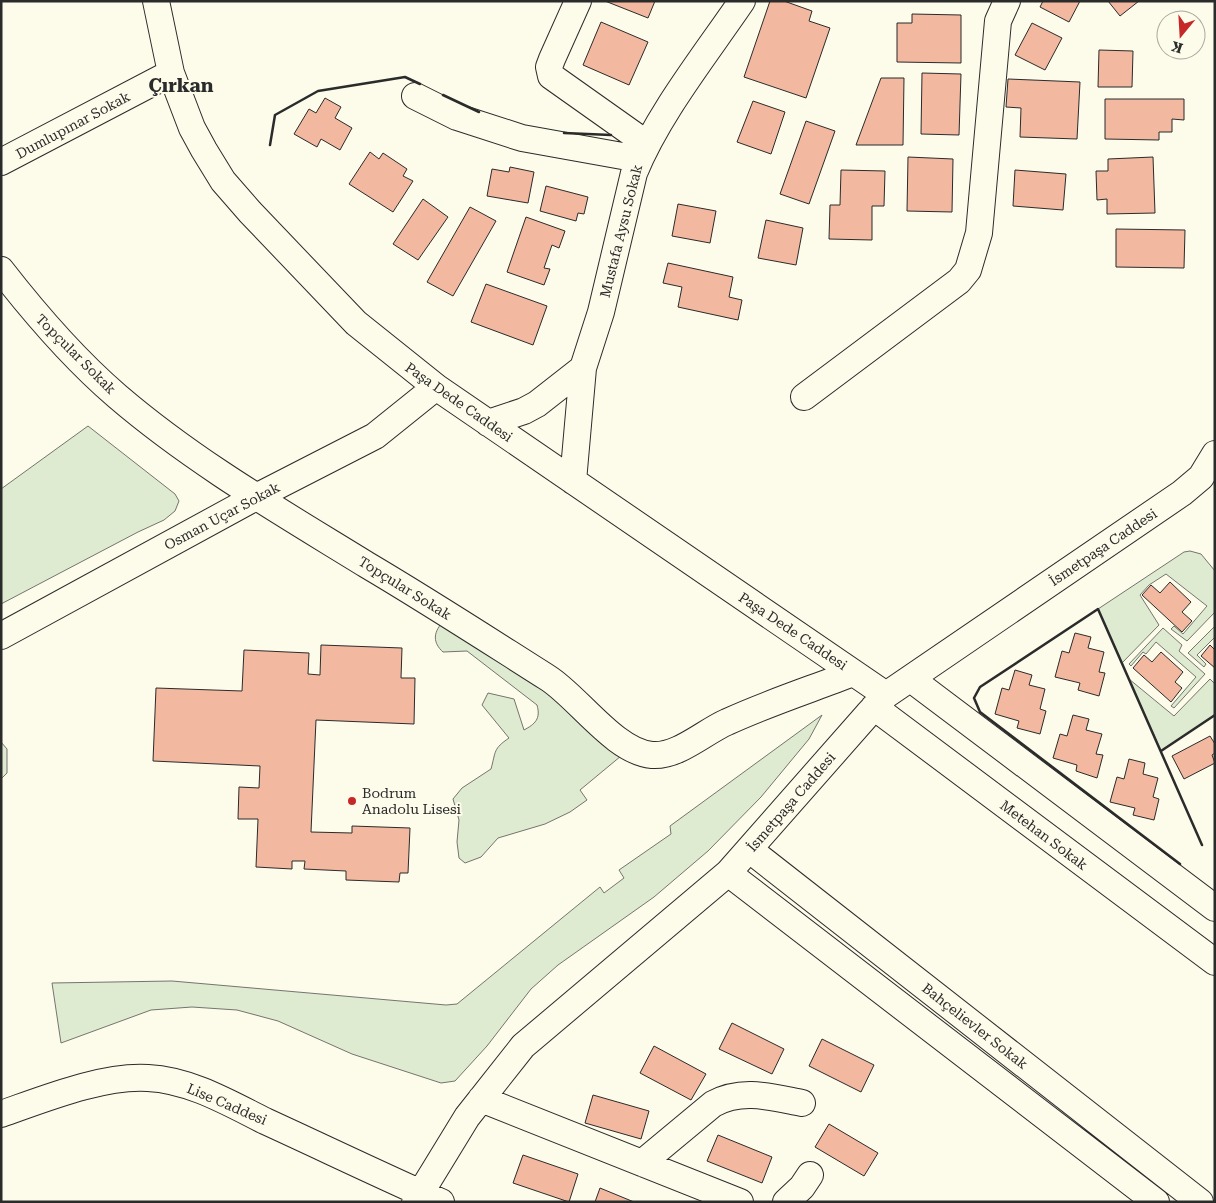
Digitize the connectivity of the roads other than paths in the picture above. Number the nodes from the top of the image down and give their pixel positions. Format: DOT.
graph roads {
  1 [pos="156,1"];
  2 [pos="578,1"];
  3 [pos="742,1"];
  4 [pos="1007,1"];
  5 [pos="171,74"];
  6 [pos="416,96"];
  7 [pos="643,152"];
  8 [pos="1,162"];
  9 [pos="1,270"];
  10 [pos="583,368"];
  11 [pos="436,387"];
  12 [pos="804,397"];
  13 [pos="488,423"];
  14 [pos="1214,458"];
  15 [pos="573,481"];
  16 [pos="256,497"];
  17 [pos="1,636"];
  18 [pos="854,673"];
  19 [pos="911,679"];
  20 [pos="880,701"];
  21 [pos="750,850"];
  22 [pos="728,873"];
  23 [pos="1215,908"];
  24 [pos="1215,962"];
  25 [pos="481,1099"];
  26 [pos="802,1103"];
  27 [pos="1,1114"];
  28 [pos="642,1163"];
  29 [pos="810,1175"];
  30 [pos="426,1199"];
  31 [pos="740,1202"];
  32 [pos="786,1202"];
  33 [pos="1156,1202"];
  34 [pos="1200,1202"];
  1 -- 5 [label="street, Paşa Dede Caddesi"];
  2 -- 7 [label="street"];
  3 -- 7 [label="street, Mustafa Aysu Sokak"];
  4 -- 12 [label="street"];
  5 -- 8 [label="street, Dumlupınar Sokak"];
  5 -- 11 [label="street, Paşa Dede Caddesi"];
  6 -- 7 [label="street"];
  7 -- 10 [label="street, Mustafa Aysu Sokak"];
  9 -- 16 [label="street, Topçular Sokak"];
  10 -- 13 [label="street"];
  10 -- 15 [label="street, Mustafa Aysu Sokak"];
  11 -- 13 [label="street, Paşa Dede Caddesi"];
  11 -- 16 [label="street, Osman Uçar Sokak"];
  13 -- 15 [label="street, Paşa Dede Caddesi"];
  14 -- 19 [label="street, İsmetpaşa Caddesi"];
  15 -- 18 [label="street, Paşa Dede Caddesi"];
  16 -- 17 [label="street, Osman Uçar Sokak"];
  16 -- 18 [label="street, Topçular Sokak"];
  18 -- 20 [label="street, Paşa Dede Caddesi"];
  19 -- 20 [label="street, İsmetpaşa Caddesi"];
  19 -- 23 [label="street"];
  20 -- 21 [label="street, İsmetpaşa Caddesi"];
  20 -- 24 [label="street, Metehan Sokak"];
  21 -- 22 [label="street, İsmetpaşa Caddesi"];
  21 -- 34 [label="street, Bahçelievler Sokak"];
  22 -- 25 [label="street, İsmetpaşa Caddesi"];
  22 -- 33 [label="street"];
  25 -- 28 [label="street"];
  25 -- 30 [label="street, İsmetpaşa Caddesi"];
  26 -- 28 [label="street"];
  27 -- 30 [label="street, Lise Caddesi"];
  28 -- 31 [label="street"];
  29 -- 32 [label="street"];
}
